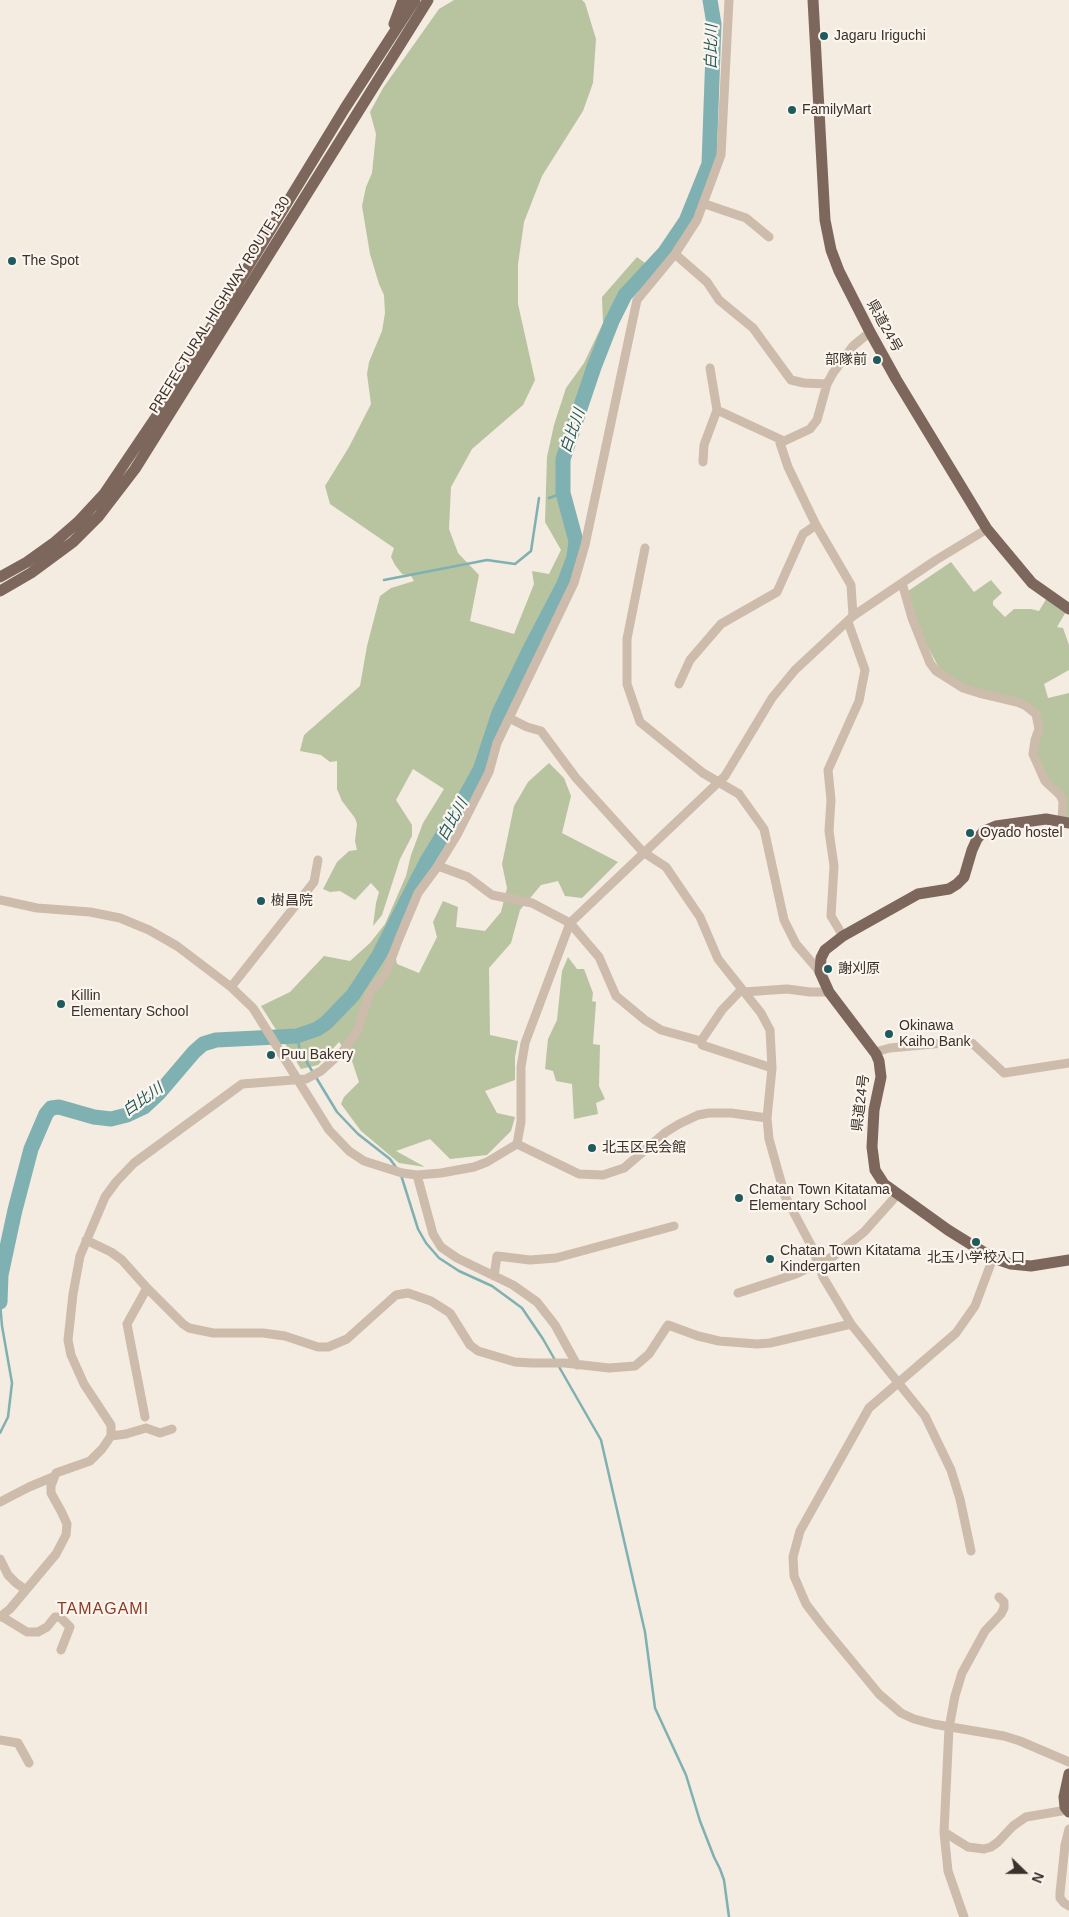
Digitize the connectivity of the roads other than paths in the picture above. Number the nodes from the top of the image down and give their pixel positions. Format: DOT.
graph roads {
  1 [pos="403,0"];
  2 [pos="416,0"];
  3 [pos="428,0"];
  4 [pos="438,0"];
  5 [pos="729,0"];
  6 [pos="813,0"];
  7 [pos="377,59"];
  8 [pos="384,70"];
  9 [pos="705,204"];
  10 [pos="769,237"];
  11 [pos="674,254"];
  12 [pos="870,332"];
  13 [pos="710,368"];
  14 [pos="827,384"];
  15 [pos="717,410"];
  16 [pos="784,441"];
  17 [pos="703,462"];
  18 [pos="816,525"];
  19 [pos="987,530"];
  20 [pos="645,548"];
  21 [pos="0,577"];
  22 [pos="902,583"];
  23 [pos="0,591"];
  24 [pos="1069,609"];
  25 [pos="850,619"];
  26 [pos="679,684"];
  27 [pos="509,718"];
  28 [pos="1066,822"];
  29 [pos="643,852"];
  30 [pos="318,860"];
  31 [pos="438,866"];
  32 [pos="0,900"];
  33 [pos="570,923"];
  34 [pos="843,936"];
  35 [pos="820,972"];
  36 [pos="231,987"];
  37 [pos="743,990"];
  38 [pos="829,992"];
  39 [pos="701,1041"];
  40 [pos="874,1052"];
  41 [pos="1069,1062"];
  42 [pos="772,1068"];
  43 [pos="302,1079"];
  44 [pos="766,1118"];
  45 [pos="517,1144"];
  46 [pos="414,1175"];
  47 [pos="897,1195"];
  48 [pos="674,1226"];
  49 [pos="86,1240"];
  50 [pos="993,1258"];
  51 [pos="1069,1260"];
  52 [pos="819,1264"];
  53 [pos="494,1276"];
  54 [pos="147,1288"];
  55 [pos="738,1293"];
  56 [pos="851,1324"];
  57 [pos="577,1365"];
  58 [pos="898,1382"];
  59 [pos="145,1417"];
  60 [pos="172,1429"];
  61 [pos="111,1436"];
  62 [pos="53,1478"];
  63 [pos="0,1502"];
  64 [pos="972,1551"];
  65 [pos="0,1559"];
  66 [pos="26,1590"];
  67 [pos="999,1597"];
  68 [pos="1,1616"];
  69 [pos="62,1650"];
  70 [pos="949,1728"];
  71 [pos="0,1740"];
  72 [pos="29,1762"];
  73 [pos="1069,1762"];
  74 [pos="1069,1774"];
  75 [pos="1068,1811"];
  76 [pos="1069,1829"];
  77 [pos="944,1832"];
  78 [pos="1069,1906"];
  79 [pos="964,1917"];
  1 -- 7 [label="main road"];
  2 -- 7 [label="main road, PREFECTURAL HIGHWAY ROUTE 130"];
  3 -- 8 [label="main road, PREFECTURAL HIGHWAY ROUTE 130"];
  4 -- 8 [label="main road"];
  5 -- 9 [label="street"];
  6 -- 12 [label="main road, 県道24号"];
  7 -- 21 [label="main road, PREFECTURAL HIGHWAY ROUTE 130"];
  8 -- 23 [label="main road, PREFECTURAL HIGHWAY ROUTE 130"];
  9 -- 10 [label="street"];
  9 -- 11 [label="street"];
  11 -- 14 [label="street"];
  11 -- 27 [label="street"];
  12 -- 14 [label="street"];
  12 -- 19 [label="main road, 県道24号"];
  13 -- 15 [label="street"];
  14 -- 16 [label="street"];
  15 -- 16 [label="street"];
  15 -- 17 [label="street"];
  16 -- 18 [label="street"];
  18 -- 25 [label="street"];
  18 -- 26 [label="street"];
  19 -- 22 [label="street"];
  19 -- 24 [label="main road, 県道24号"];
  20 -- 35 [label="street, bridge"];
  22 -- 25 [label="street"];
  22 -- 28 [label="street"];
  25 -- 29 [label="street"];
  25 -- 34 [label="street"];
  27 -- 29 [label="street"];
  27 -- 31 [label="street"];
  28 -- 34 [label="main road"];
  29 -- 33 [label="street"];
  29 -- 37 [label="street"];
  30 -- 36 [label="street"];
  31 -- 33 [label="street"];
  31 -- 43 [label="street"];
  32 -- 36 [label="street"];
  33 -- 39 [label="street"];
  33 -- 45 [label="street"];
  34 -- 35 [label="main road"];
  35 -- 38 [label="main road, 県道24号"];
  36 -- 43 [label="street"];
  37 -- 38 [label="street"];
  37 -- 39 [label="street"];
  37 -- 42 [label="street"];
  38 -- 40 [label="main road, 県道24号"];
  39 -- 42 [label="street"];
  40 -- 41 [label="street"];
  40 -- 47 [label="main road, 県道24号"];
  42 -- 44 [label="street"];
  43 -- 46 [label="street"];
  43 -- 49 [label="street"];
  44 -- 45 [label="street"];
  44 -- 52 [label="street"];
  45 -- 46 [label="street"];
  46 -- 53 [label="street"];
  47 -- 50 [label="main road, 県道24号"];
  47 -- 52 [label="street"];
  48 -- 53 [label="street"];
  49 -- 54 [label="street"];
  49 -- 61 [label="street"];
  50 -- 51 [label="main road, 県道24号"];
  50 -- 58 [label="street"];
  52 -- 55 [label="street"];
  52 -- 56 [label="street"];
  53 -- 57 [label="street"];
  54 -- 57 [label="street"];
  54 -- 59 [label="street"];
  56 -- 57 [label="street"];
  56 -- 58 [label="street"];
  58 -- 64 [label="street"];
  58 -- 70 [label="street"];
  60 -- 61 [label="street"];
  61 -- 62 [label="street"];
  62 -- 63 [label="street"];
  62 -- 66 [label="street"];
  65 -- 66 [label="street"];
  66 -- 68 [label="street"];
  67 -- 70 [label="street"];
  68 -- 69 [label="street"];
  70 -- 73 [label="street"];
  70 -- 77 [label="street"];
  71 -- 72 [label="street"];
  74 -- 75 [label="main road"];
  75 -- 77 [label="street"];
  76 -- 78 [label="street"];
  77 -- 79 [label="street"];
}
